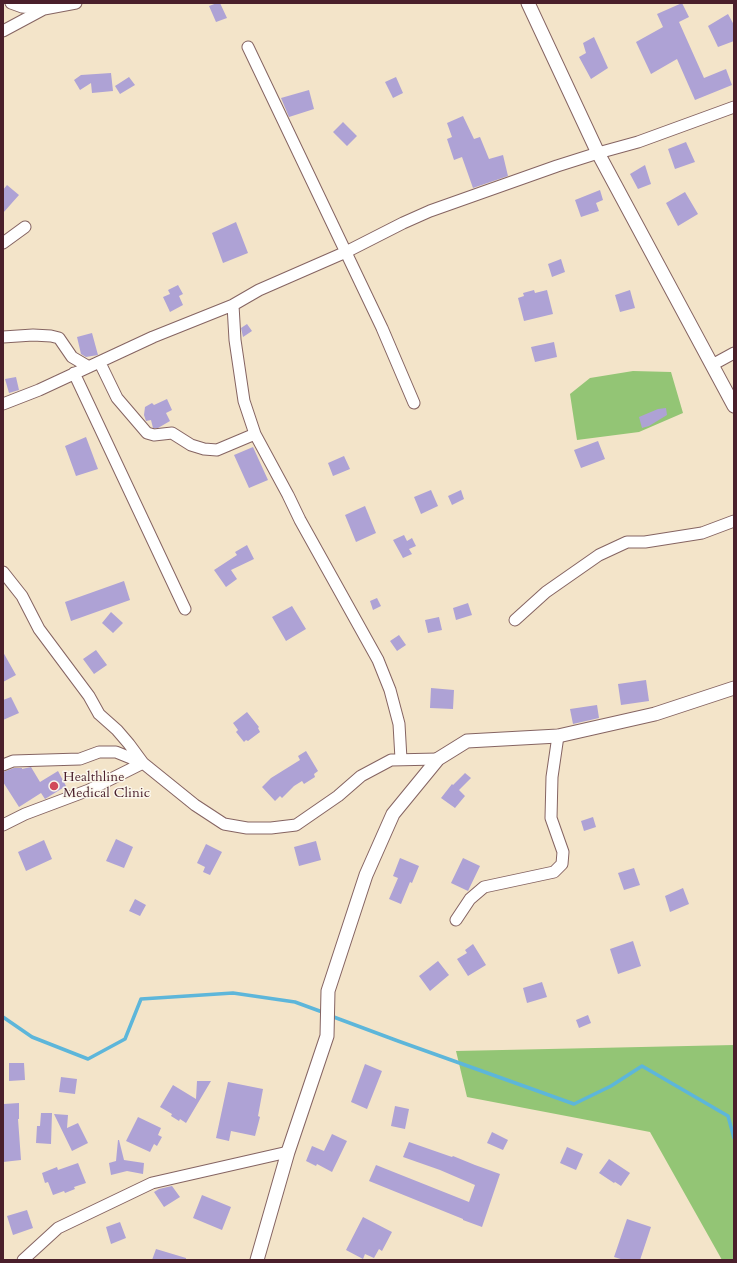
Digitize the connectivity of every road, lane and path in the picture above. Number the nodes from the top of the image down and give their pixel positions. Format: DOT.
graph roads {
  1 [pos="11,3"];
  2 [pos="72,3"];
  3 [pos="528,3"];
  4 [pos="44,9"];
  5 [pos="3,31"];
  6 [pos="248,47"];
  7 [pos="734,107"];
  8 [pos="598,153"];
  9 [pos="25,227"];
  10 [pos="3,243"];
  11 [pos="346,252"];
  12 [pos="233,306"];
  13 [pos="3,337"];
  14 [pos="734,353"];
  15 [pos="100,363"];
  16 [pos="712,365"];
  17 [pos="89,367"];
  18 [pos="74,373"];
  19 [pos="414,403"];
  20 [pos="3,404"];
  21 [pos="734,406"];
  22 [pos="255,434"];
  23 [pos="734,521"];
  24 [pos="3,572"];
  25 [pos="184,609"];
  26 [pos="514,620"];
  27 [pos="734,688"];
  28 [pos="558,736"];
  29 [pos="401,759"];
  30 [pos="438,759"];
  31 [pos="143,763"];
  32 [pos="3,765"];
  33 [pos="3,825"];
  34 [pos="456,920"];
  35 [pos="288,1152"];
  36 [pos="24,1260"];
  37 [pos="257,1260"];
  1 -- 4 [label="street"];
  2 -- 4 [label="street"];
  3 -- 8 [label="main road"];
  4 -- 5 [label="street"];
  6 -- 11 [label="street"];
  7 -- 8 [label="street"];
  8 -- 11 [label="street"];
  8 -- 16 [label="main road"];
  9 -- 10 [label="street"];
  11 -- 12 [label="street"];
  11 -- 19 [label="street"];
  12 -- 15 [label="street"];
  12 -- 22 [label="street"];
  13 -- 17 [label="street"];
  14 -- 16 [label="street"];
  15 -- 17 [label="street"];
  15 -- 22 [label="street"];
  16 -- 21 [label="main road"];
  17 -- 18 [label="street"];
  18 -- 20 [label="street"];
  18 -- 25 [label="street"];
  22 -- 29 [label="street"];
  23 -- 26 [label="street"];
  24 -- 31 [label="street"];
  27 -- 28 [label="main road"];
  28 -- 30 [label="main road"];
  28 -- 34 [label="street"];
  29 -- 30 [label="street"];
  29 -- 31 [label="street"];
  30 -- 35 [label="main road"];
  31 -- 32 [label="street"];
  31 -- 33 [label="street"];
  35 -- 36 [label="street"];
  35 -- 37 [label="main road"];
}
